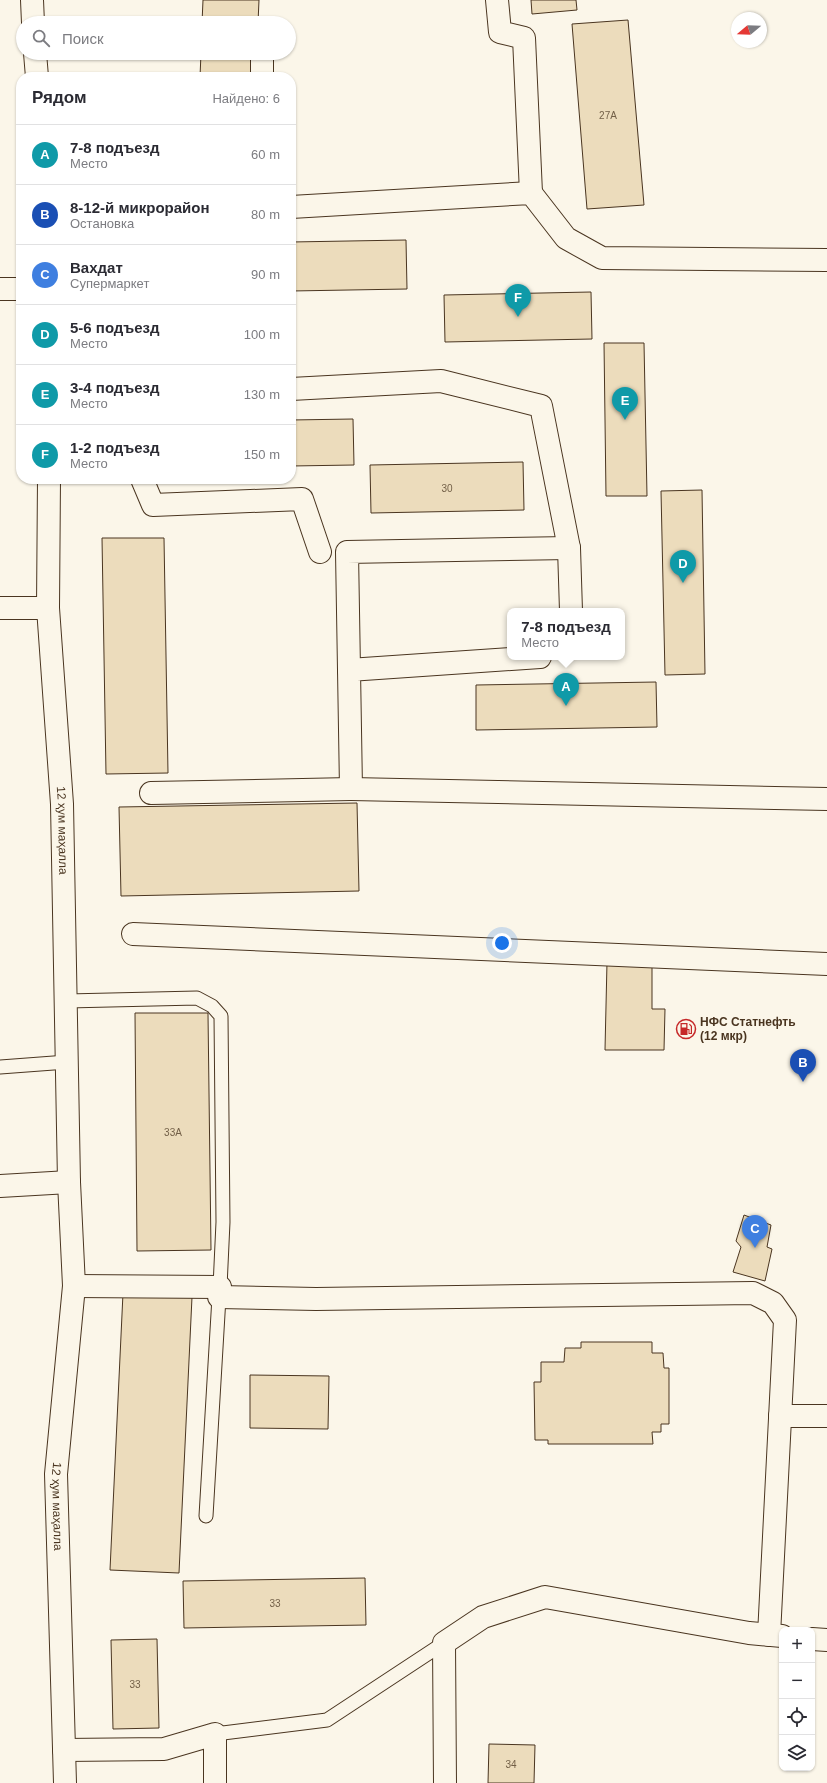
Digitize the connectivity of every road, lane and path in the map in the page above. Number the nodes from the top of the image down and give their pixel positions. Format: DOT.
graph roads {
  1 [pos="32,0"];
  2 [pos="496,0"];
  3 [pos="33,16"];
  4 [pos="36,60"];
  5 [pos="262,60"];
  6 [pos="37,72"];
  7 [pos="262,72"];
  8 [pos="531,194"];
  9 [pos="296,207"];
  10 [pos="827,260"];
  11 [pos="0,289"];
  12 [pos="16,289"];
  13 [pos="296,389"];
  14 [pos="49,484"];
  15 [pos="144,484"];
  16 [pos="569,548"];
  17 [pos="320,552"];
  18 [pos="0,608"];
  19 [pos="48,608"];
  20 [pos="571,608"];
  21 [pos="507,659"];
  22 [pos="349,670"];
  23 [pos="351,789"];
  24 [pos="152,793"];
  25 [pos="827,798"];
  26 [pos="133,934"];
  27 [pos="827,964"];
  28 [pos="66,1001"];
  29 [pos="67,1062"];
  30 [pos="0,1067"];
  31 [pos="69,1182"];
  32 [pos="0,1186"];
  33 [pos="74,1286"];
  34 [pos="220,1292"];
  35 [pos="780,1416"];
  36 [pos="827,1416"];
  37 [pos="206,1516"];
  38 [pos="776,1635"];
  39 [pos="815,1639"];
  40 [pos="827,1640"];
  41 [pos="444,1643"];
  42 [pos="215,1734"];
  43 [pos="64,1750"];
  44 [pos="65,1783"];
  45 [pos="215,1783"];
  46 [pos="446,1783"];
  1 -- 3 [label="street"];
  2 -- 8 [label="street"];
  4 -- 6 [label="street"];
  5 -- 7 [label="street"];
  8 -- 9 [label="street"];
  8 -- 10 [label="street"];
  11 -- 12 [label="street"];
  13 -- 16 [label="street"];
  14 -- 19 [label="street, 12 ҳум маҳалла"];
  15 -- 17 [label="street"];
  16 -- 20 [label="street"];
  16 -- 22 [label="street"];
  18 -- 19 [label="street"];
  19 -- 28 [label="street, 12 ҳум маҳалла"];
  21 -- 22 [label="street"];
  22 -- 23 [label="street"];
  23 -- 24 [label="street"];
  23 -- 25 [label="street"];
  26 -- 27 [label="street"];
  28 -- 29 [label="street, 12 ҳум маҳалла"];
  28 -- 34 [label="lane"];
  29 -- 30 [label="lane"];
  29 -- 31 [label="street, 12 ҳум маҳалла"];
  31 -- 32 [label="street"];
  31 -- 33 [label="street, 12 ҳум маҳалла"];
  33 -- 34 [label="street"];
  33 -- 43 [label="street, 12 ҳум маҳалла"];
  34 -- 35 [label="street"];
  34 -- 37 [label="lane"];
  35 -- 36 [label="street"];
  35 -- 38 [label="street"];
  38 -- 41 [label="street"];
  39 -- 40 [label="street"];
  41 -- 42 [label="lane"];
  41 -- 46 [label="street"];
  42 -- 43 [label="street"];
  42 -- 45 [label="street"];
  43 -- 44 [label="street, 12 ҳум маҳалла"];
}
